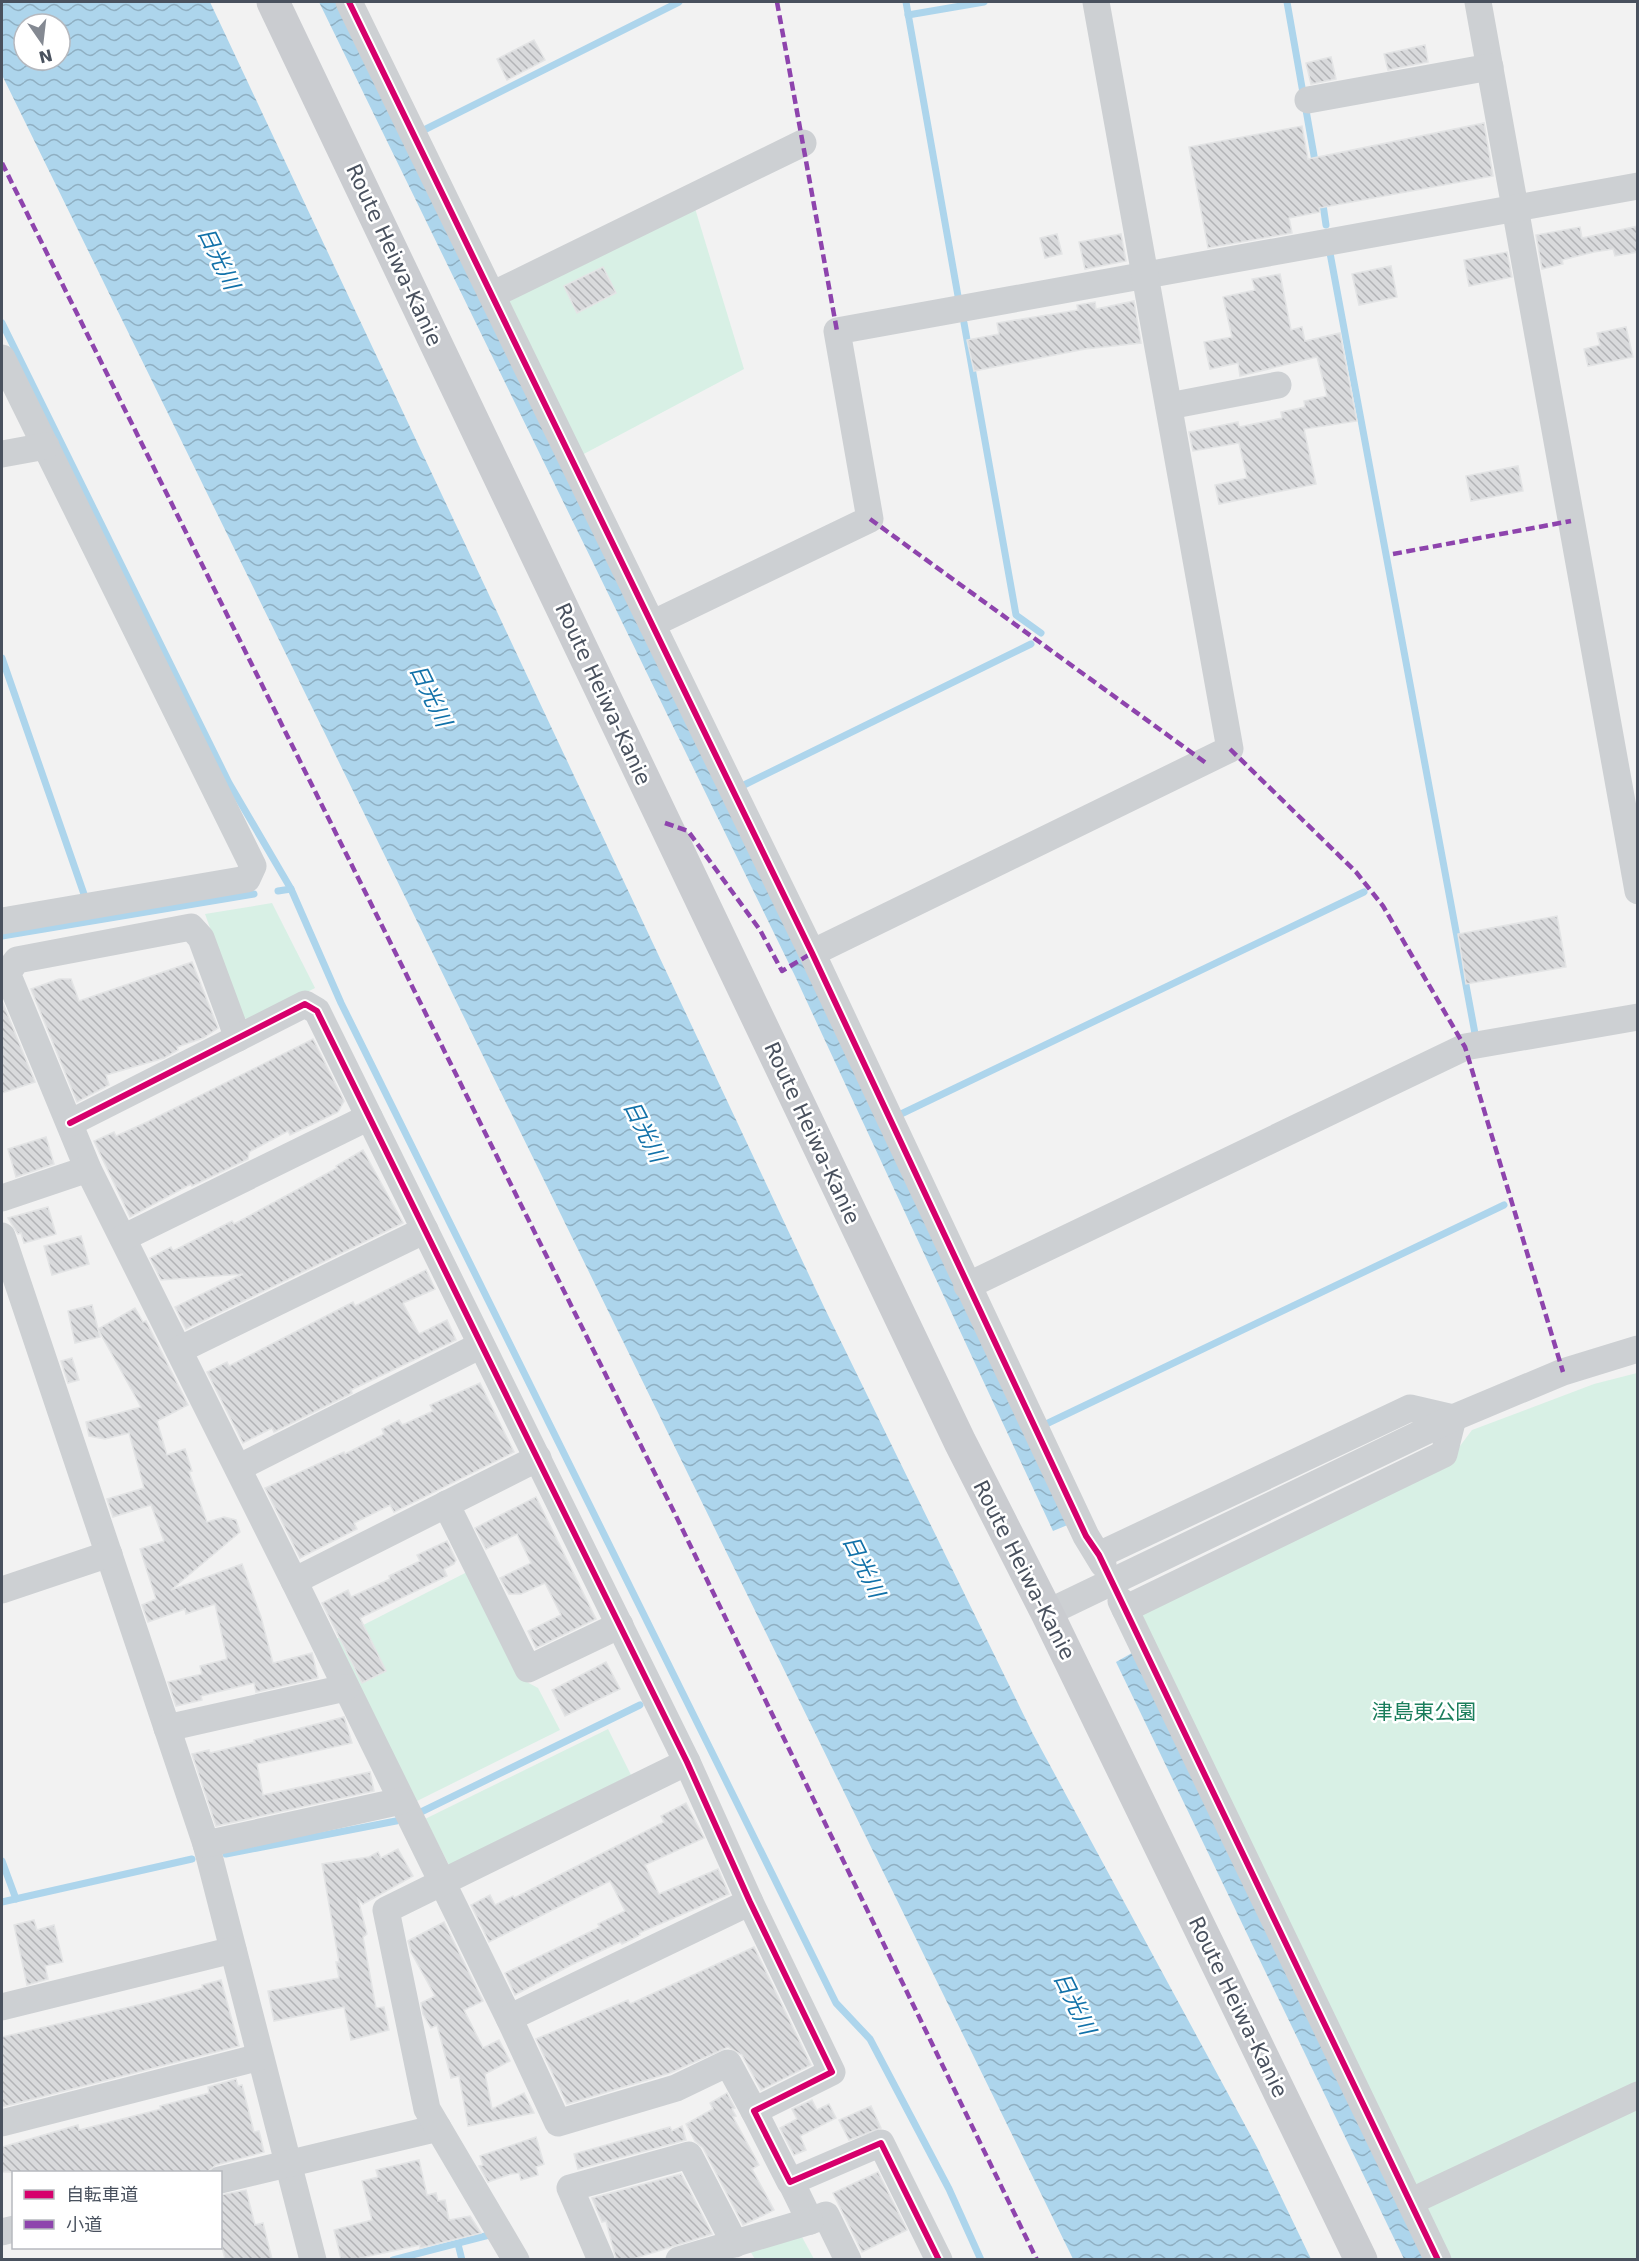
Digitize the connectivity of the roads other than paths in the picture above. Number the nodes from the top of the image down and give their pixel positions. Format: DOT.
graph roads {
  1 [pos="273,2"];
  2 [pos="350,2"];
  3 [pos="1096,2"];
  4 [pos="1478,2"];
  5 [pos="1490,67"];
  6 [pos="1308,100"];
  7 [pos="803,143"];
  8 [pos="1638,186"];
  9 [pos="1515,208"];
  10 [pos="1145,274"];
  11 [pos="492,295"];
  12 [pos="2,358"];
  13 [pos="1278,385"];
  14 [pos="1169,406"];
  15 [pos="46,446"];
  16 [pos="2,454"];
  17 [pos="652,624"];
  18 [pos="1638,891"];
  19 [pos="2,921"];
  20 [pos="812,953"];
  21 [pos="1638,1017"];
  22 [pos="238,1038"];
  23 [pos="369,1117"];
  24 [pos="70,1123"];
  25 [pos="88,1168"];
  26 [pos="2,1198"];
  27 [pos="425,1230"];
  28 [pos="2,1236"];
  29 [pos="123,1238"];
  30 [pos="967,1286"];
  31 [pos="482,1345"];
  32 [pos="1638,1349"];
  33 [pos="179,1350"];
  34 [pos="1452,1418"];
  35 [pos="538,1458"];
  36 [pos="238,1468"];
  37 [pos="446,1504"];
  38 [pos="109,1554"];
  39 [pos="294,1581"];
  40 [pos="2,1590"];
  41 [pos="1047,1613"];
  42 [pos="620,1625"];
  43 [pos="345,1688"];
  44 [pos="167,1728"];
  45 [pos="687,1762"];
  46 [pos="401,1802"];
  47 [pos="207,1844"];
  48 [pos="441,1883"];
  49 [pos="750,1902"];
  50 [pos="233,1950"];
  51 [pos="2,2007"];
  52 [pos="509,2018"];
  53 [pos="260,2057"];
  54 [pos="1638,2095"];
  55 [pos="754,2111"];
  56 [pos="2,2123"];
  57 [pos="438,2128"];
  58 [pos="288,2164"];
  59 [pos="222,2180"];
  60 [pos="791,2182"];
  61 [pos="1410,2202"];
  62 [pos="810,2221"];
  63 [pos="735,2244"];
  64 [pos="313,2259"];
  65 [pos="516,2259"];
  66 [pos="601,2259"];
  67 [pos="679,2259"];
  68 [pos="848,2259"];
  69 [pos="939,2259"];
  70 [pos="1361,2259"];
  71 [pos="1438,2259"];
  1 -- 41 [label="main road, Route Heiwa-Kanie"];
  2 -- 11 [label="street"];
  3 -- 10 [label="street"];
  4 -- 5 [label="street"];
  5 -- 6 [label="street"];
  5 -- 9 [label="street"];
  7 -- 11 [label="street"];
  8 -- 9 [label="street"];
  9 -- 10 [label="street"];
  9 -- 18 [label="street"];
  10 -- 14 [label="street"];
  10 -- 17 [label="street"];
  11 -- 17 [label="street"];
  12 -- 15 [label="street"];
  13 -- 14 [label="street"];
  14 -- 20 [label="street"];
  15 -- 16 [label="street"];
  15 -- 19 [label="street"];
  17 -- 20 [label="street"];
  20 -- 30 [label="street"];
  21 -- 30 [label="street"];
  22 -- 23 [label="street"];
  22 -- 24 [label="street"];
  22 -- 24 [label="street"];
  23 -- 27 [label="street"];
  23 -- 29 [label="street"];
  24 -- 25 [label="street"];
  25 -- 26 [label="street"];
  25 -- 29 [label="street"];
  27 -- 31 [label="street"];
  27 -- 33 [label="street"];
  28 -- 38 [label="street"];
  29 -- 33 [label="street"];
  30 -- 34 [label="street"];
  31 -- 35 [label="street"];
  31 -- 36 [label="street"];
  32 -- 34 [label="street"];
  33 -- 36 [label="street"];
  34 -- 41 [label="street"];
  34 -- 61 [label="street"];
  35 -- 37 [label="street"];
  35 -- 42 [label="street"];
  36 -- 39 [label="street"];
  37 -- 39 [label="street"];
  37 -- 42 [label="street"];
  38 -- 40 [label="street"];
  38 -- 44 [label="street"];
  39 -- 43 [label="street"];
  41 -- 70 [label="main road, Route Heiwa-Kanie"];
  42 -- 45 [label="street"];
  43 -- 44 [label="street"];
  43 -- 46 [label="street"];
  44 -- 47 [label="street"];
  45 -- 48 [label="street"];
  45 -- 49 [label="street"];
  46 -- 47 [label="street"];
  46 -- 48 [label="street"];
  47 -- 50 [label="street"];
  48 -- 52 [label="street"];
  48 -- 57 [label="street"];
  49 -- 52 [label="street"];
  49 -- 55 [label="street"];
  50 -- 51 [label="street"];
  50 -- 53 [label="street"];
  52 -- 55 [label="street"];
  53 -- 56 [label="street"];
  53 -- 58 [label="street"];
  54 -- 61 [label="street"];
  55 -- 60 [label="street"];
  57 -- 58 [label="street"];
  57 -- 65 [label="street"];
  58 -- 59 [label="street"];
  58 -- 64 [label="street"];
  60 -- 62 [label="street"];
  60 -- 69 [label="street"];
  61 -- 71 [label="street"];
  62 -- 63 [label="street"];
  62 -- 68 [label="street"];
  63 -- 66 [label="street"];
  63 -- 67 [label="street"];
}
